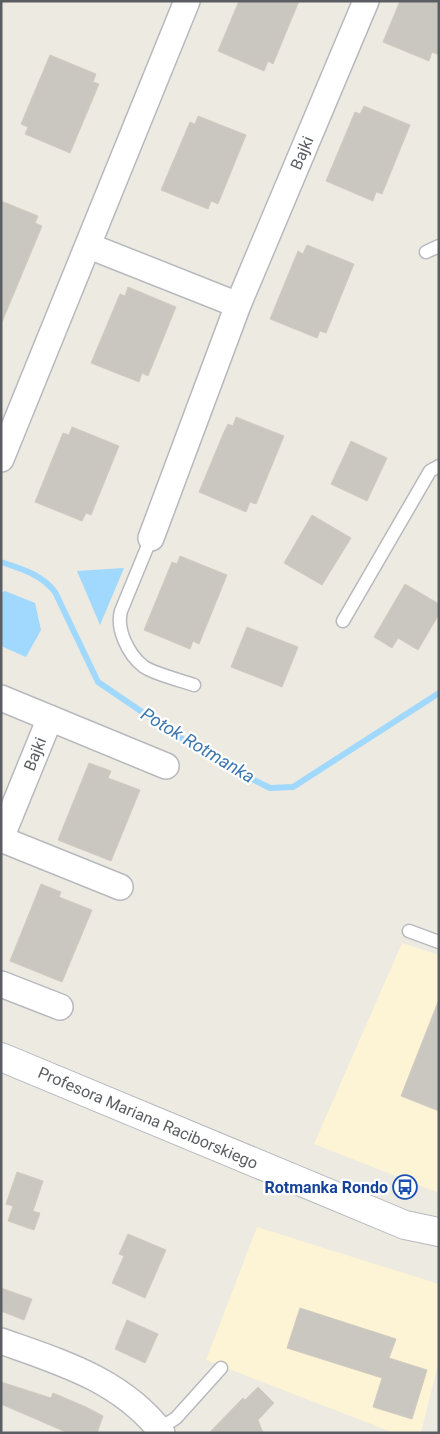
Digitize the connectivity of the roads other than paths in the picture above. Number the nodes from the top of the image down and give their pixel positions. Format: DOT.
graph roads {
  1 [pos="187,1"];
  2 [pos="366,1"];
  3 [pos="89,246"];
  4 [pos="439,246"];
  5 [pos="426,252"];
  6 [pos="238,305"];
  7 [pos="1,459"];
  8 [pos="439,466"];
  9 [pos="151,538"];
  10 [pos="343,621"];
  11 [pos="194,685"];
  12 [pos="1,698"];
  13 [pos="50,718"];
  14 [pos="166,766"];
  15 [pos="1,838"];
  16 [pos="120,887"];
  17 [pos="409,932"];
  18 [pos="439,942"];
  19 [pos="1,984"];
  20 [pos="60,1007"];
  21 [pos="1,1057"];
  22 [pos="405,1225"];
  23 [pos="439,1232"];
  24 [pos="439,1248"];
  25 [pos="1,1341"];
  26 [pos="221,1368"];
  27 [pos="161,1431"];
  1 -- 3 [label="street"];
  2 -- 6 [label="street, Bajki"];
  3 -- 6 [label="street"];
  3 -- 7 [label="street"];
  4 -- 5 [label="lane"];
  6 -- 9 [label="street, Bajki"];
  8 -- 10 [label="lane"];
  9 -- 11 [label="lane"];
  12 -- 13 [label="street, Bajki"];
  13 -- 14 [label="street"];
  13 -- 15 [label="street, Bajki"];
  15 -- 16 [label="street"];
  17 -- 18 [label="lane"];
  19 -- 20 [label="street"];
  21 -- 22 [label="main road, Profesora Mariana Raciborskiego"];
  22 -- 23 [label="main road, Profesora Mariana Raciborskiego"];
  22 -- 24 [label="main road, Profesora Mariana Raciborskiego"];
  25 -- 27 [label="street"];
  26 -- 27 [label="lane"];
}
